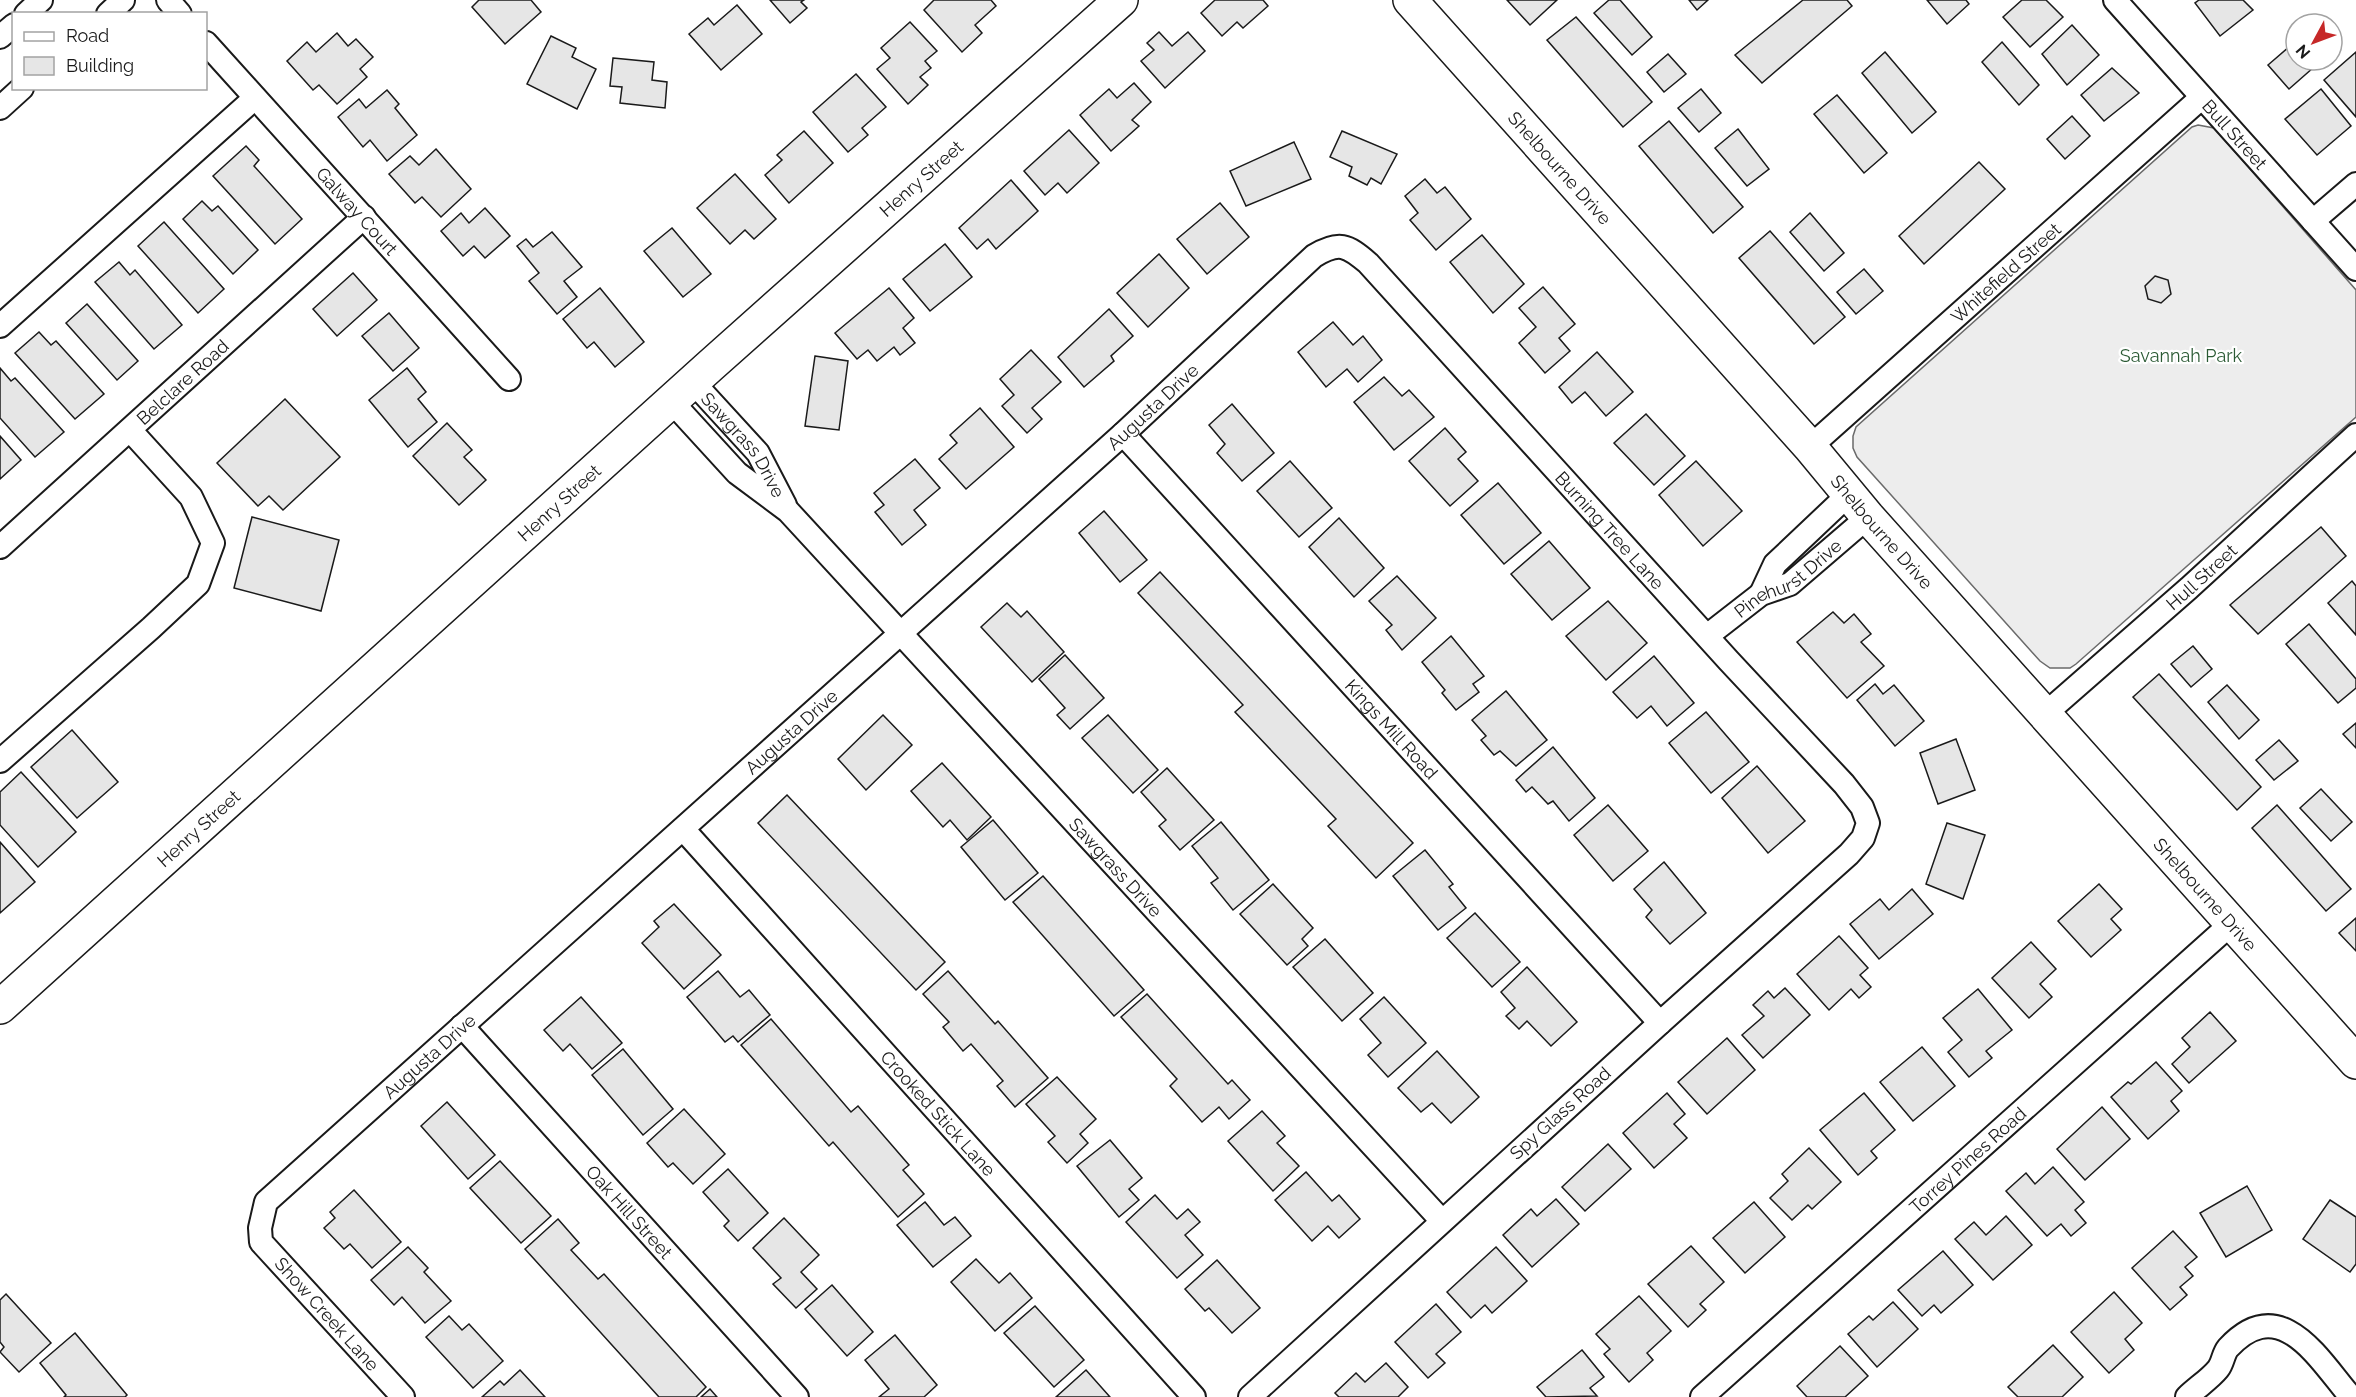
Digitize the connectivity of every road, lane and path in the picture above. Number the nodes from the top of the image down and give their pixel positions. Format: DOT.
graph roads {
  1 [pos="41,0"];
  2 [pos="123,0"];
  3 [pos="168,0"];
  4 [pos="1120,0"];
  5 [pos="1410,0"];
  6 [pos="2115,0"];
  7 [pos="28,12"];
  8 [pos="110,12"];
  9 [pos="178,12"];
  10 [pos="12,27"];
  11 [pos="0,37"];
  12 [pos="207,44"];
  13 [pos="20,90"];
  14 [pos="255,98"];
  15 [pos="2201,98"];
  16 [pos="0,108"];
  17 [pos="2356,184"];
  18 [pos="364,217"];
  19 [pos="2313,221"];
  20 [pos="1337,246"];
  21 [pos="2356,269"];
  22 [pos="0,326"];
  23 [pos="509,379"];
  24 [pos="682,392"];
  25 [pos="130,430"];
  26 [pos="1123,434"];
  27 [pos="2356,435"];
  28 [pos="1810,447"];
  29 [pos="1858,506"];
  30 [pos="788,512"];
  31 [pos="0,547"];
  32 [pos="900,633"];
  33 [pos="1707,636"];
  34 [pos="2045,714"];
  35 [pos="0,761"];
  36 [pos="1867,827"];
  37 [pos="683,829"];
  38 [pos="2232,923"];
  39 [pos="0,1007"];
  40 [pos="1660,1023"];
  41 [pos="462,1026"];
  42 [pos="2356,1062"];
  43 [pos="1442,1221"];
  44 [pos="260,1228"];
  45 [pos="403,1397"];
  46 [pos="797,1397"];
  47 [pos="1194,1397"];
  48 [pos="1250,1397"];
  49 [pos="1702,1397"];
  50 [pos="2187,1397"];
  51 [pos="2351,1397"];
  1 -- 7 [label="street"];
  2 -- 8 [label="street"];
  3 -- 9 [label="street"];
  4 -- 24 [label="street, Henry Street"];
  5 -- 28 [label="street, Shelbourne Drive"];
  6 -- 15 [label="street, Bull Street"];
  10 -- 11 [label="street"];
  12 -- 14 [label="street, Galway Court"];
  13 -- 16 [label="street"];
  14 -- 18 [label="street, Galway Court"];
  14 -- 22 [label="street"];
  15 -- 19 [label="street, Bull Street"];
  15 -- 28 [label="street, Whitefield Street"];
  17 -- 19 [label="street"];
  18 -- 23 [label="street, Galway Court"];
  18 -- 25 [label="street, Belclare Road"];
  19 -- 21 [label="street, Bull Street"];
  20 -- 26 [label="street, Augusta Drive"];
  20 -- 33 [label="street, Burning Tree Lane"];
  24 -- 30 [label="street, Sawgrass Drive"];
  24 -- 30 [label="street, Sawgrass Drive"];
  24 -- 39 [label="street, Henry Street"];
  25 -- 31 [label="street, Belclare Road"];
  25 -- 35 [label="street"];
  26 -- 32 [label="street, Augusta Drive"];
  26 -- 40 [label="street, Kings Mill Road"];
  27 -- 34 [label="street, Hull Street"];
  28 -- 29 [label="street, Shelbourne Drive"];
  29 -- 33 [label="street, Pinehurst Drive"];
  29 -- 34 [label="street, Shelbourne Drive"];
  30 -- 32 [label="street, Sawgrass Drive"];
  32 -- 37 [label="street, Augusta Drive"];
  32 -- 43 [label="street, Sawgrass Drive"];
  33 -- 36 [label="street, Burning Tree Lane"];
  34 -- 38 [label="street, Shelbourne Drive"];
  36 -- 40 [label="street, Spy Glass Road"];
  37 -- 41 [label="street, Augusta Drive"];
  37 -- 47 [label="street, Crooked Stick Lane"];
  38 -- 42 [label="street, Shelbourne Drive"];
  38 -- 49 [label="street, Torrey Pines Road"];
  40 -- 43 [label="street, Spy Glass Road"];
  41 -- 44 [label="street, Augusta Drive"];
  41 -- 46 [label="street, Oak Hill Street"];
  43 -- 48 [label="street, Spy Glass Road"];
  44 -- 45 [label="street, Show Creek Lane"];
  50 -- 51 [label="street"];
}
